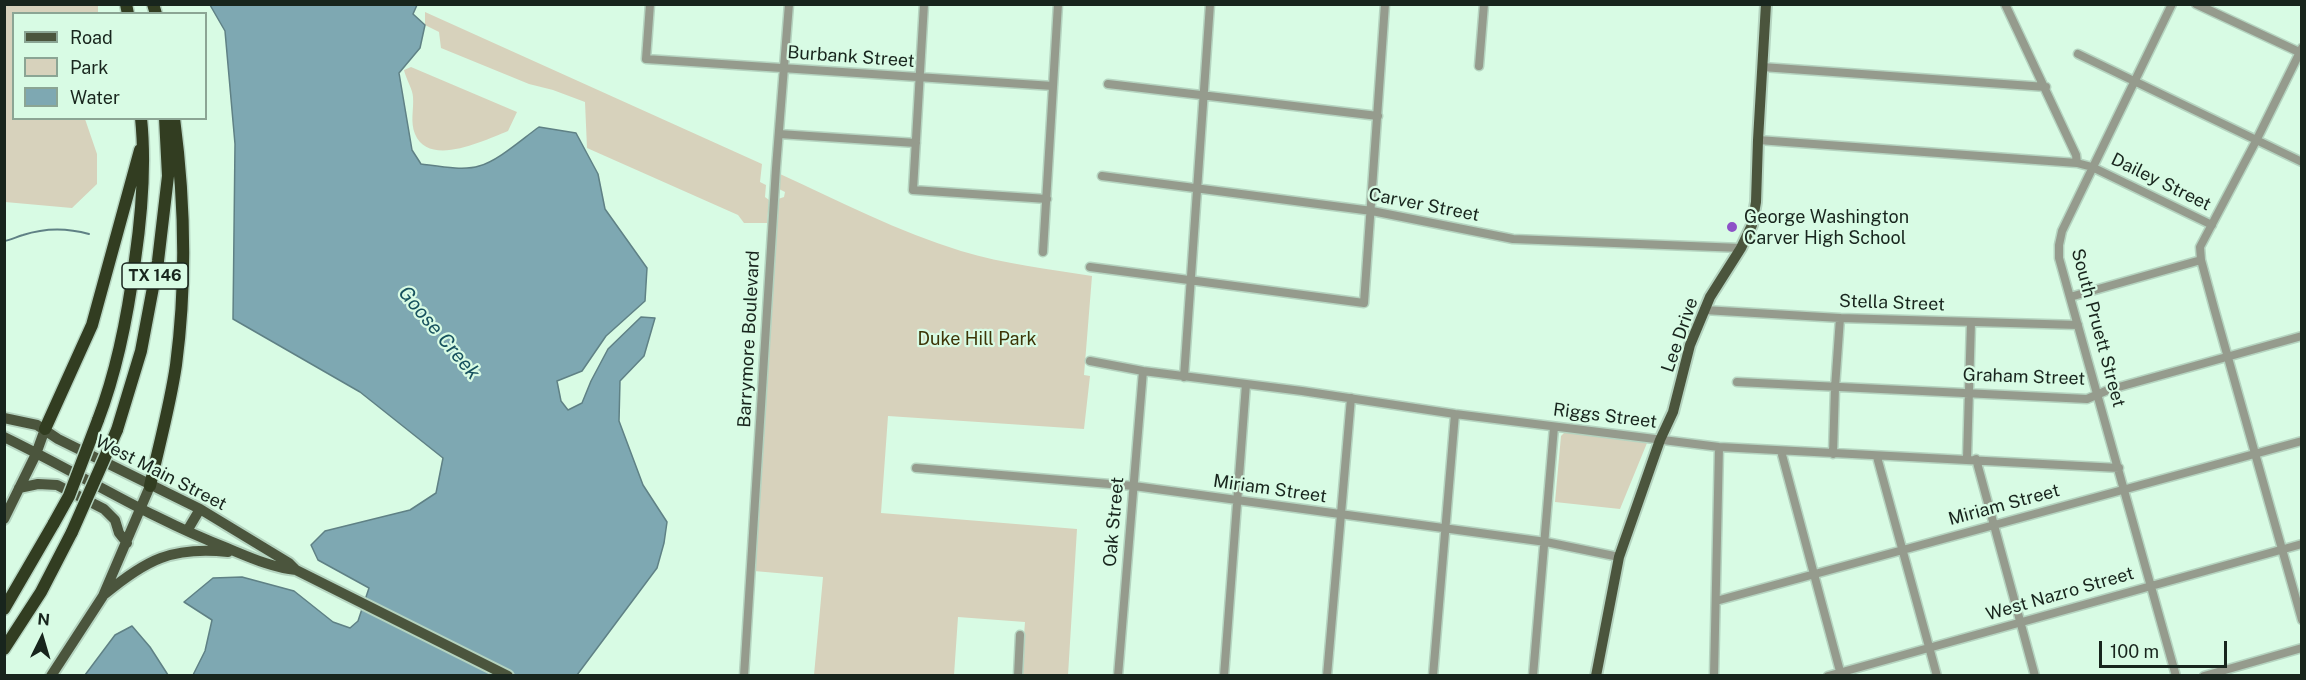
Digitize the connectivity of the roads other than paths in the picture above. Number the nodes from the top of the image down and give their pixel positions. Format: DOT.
graph roads {
  1 [pos="650,4"];
  2 [pos="789,4"];
  3 [pos="924,4"];
  4 [pos="1058,4"];
  5 [pos="1210,4"];
  6 [pos="1484,4"];
  7 [pos="1766,4"];
  8 [pos="2005,4"];
  9 [pos="2172,4"];
  10 [pos="2196,4"];
  11 [pos="1384,5"];
  12 [pos="2300,50"];
  13 [pos="2078,54"];
  14 [pos="1479,66"];
  15 [pos="1762,67"];
  16 [pos="784,68"];
  17 [pos="920,79"];
  18 [pos="2135,83"];
  19 [pos="1108,84"];
  20 [pos="1053,86"];
  21 [pos="2046,87"];
  22 [pos="1204,96"];
  23 [pos="1378,116"];
  24 [pos="141,120"];
  25 [pos="165,120"];
  26 [pos="174,120"];
  27 [pos="779,134"];
  28 [pos="1758,140"];
  29 [pos="143,141"];
  30 [pos="2256,141"];
  31 [pos="916,143"];
  32 [pos="2301,162"];
  33 [pos="2077,163"];
  34 [pos="2092,167"];
  35 [pos="1102,176"];
  36 [pos="1198,189"];
  37 [pos="1047,199"];
  38 [pos="1372,211"];
  39 [pos="2212,225"];
  40 [pos="1741,248"];
  41 [pos="1043,252"];
  42 [pos="2201,260"];
  43 [pos="1090,267"];
  44 [pos="1192,280"];
  45 [pos="2070,297"];
  46 [pos="1704,310"];
  47 [pos="1840,318"];
  48 [pos="1971,322"];
  49 [pos="2078,325"];
  50 [pos="2301,336"];
  51 [pos="2228,357"];
  52 [pos="1090,362"];
  53 [pos="1143,371"];
  54 [pos="1184,377"];
  55 [pos="1737,382"];
  56 [pos="1246,384"];
  57 [pos="1835,388"];
  58 [pos="1970,392"];
  59 [pos="2098,393"];
  60 [pos="1351,398"];
  61 [pos="1455,414"];
  62 [pos="4,418"];
  63 [pos="1554,426"];
  64 [pos="45,429"];
  65 [pos="4,437"];
  66 [pos="1660,440"];
  67 [pos="2301,441"];
  68 [pos="1719,447"];
  69 [pos="1780,451"];
  70 [pos="36,454"];
  71 [pos="1833,454"];
  72 [pos="2256,454"];
  73 [pos="1877,457"];
  74 [pos="1971,459"];
  75 [pos="916,468"];
  76 [pos="2119,468"];
  77 [pos="150,486"];
  78 [pos="1134,486"];
  79 [pos="19,488"];
  80 [pos="2125,489"];
  81 [pos="1238,501"];
  82 [pos="141,508"];
  83 [pos="200,509"];
  84 [pos="1340,516"];
  85 [pos="4,519"];
  86 [pos="1994,526"];
  87 [pos="1446,529"];
  88 [pos="187,531"];
  89 [pos="1546,542"];
  90 [pos="127,543"];
  91 [pos="2301,544"];
  92 [pos="1903,550"];
  93 [pos="2282,550"];
  94 [pos="242,554"];
  95 [pos="1619,557"];
  96 [pos="296,570"];
  97 [pos="1814,575"];
  98 [pos="2150,585"];
  99 [pos="103,596"];
  100 [pos="1716,601"];
  101 [pos="4,609"];
  102 [pos="2301,620"];
  103 [pos="2020,623"];
  104 [pos="1020,635"];
  105 [pos="2301,648"];
  106 [pos="4,649"];
  107 [pos="1930,649"];
  108 [pos="1840,674"];
  109 [pos="51,675"];
  110 [pos="508,675"];
  111 [pos="744,675"];
  112 [pos="1018,675"];
  113 [pos="1118,675"];
  114 [pos="1224,675"];
  115 [pos="1326,675"];
  116 [pos="1433,675"];
  117 [pos="1533,675"];
  118 [pos="1596,675"];
  119 [pos="1714,675"];
  120 [pos="1828,675"];
  121 [pos="1937,675"];
  122 [pos="2035,675"];
  123 [pos="2176,675"];
  124 [pos="2204,675"];
  1 -- 16 [label="street, Burbank Street"];
  2 -- 16 [label="street, Barrymore Boulevard"];
  3 -- 17 [label="street"];
  4 -- 20 [label="street"];
  5 -- 22 [label="street"];
  6 -- 14 [label="street"];
  7 -- 15 [label="main road, Lee Drive"];
  8 -- 21 [label="street"];
  9 -- 18 [label="street, South Pruett Street"];
  10 -- 12 [label="street"];
  11 -- 23 [label="street"];
  12 -- 30 [label="street"];
  13 -- 18 [label="street"];
  15 -- 21 [label="street"];
  15 -- 28 [label="main road, Lee Drive"];
  16 -- 17 [label="street, Burbank Street"];
  16 -- 27 [label="street, Barrymore Boulevard"];
  17 -- 20 [label="street, Burbank Street"];
  17 -- 31 [label="street"];
  18 -- 30 [label="street"];
  18 -- 34 [label="street, South Pruett Street"];
  19 -- 22 [label="street"];
  20 -- 37 [label="street"];
  21 -- 33 [label="street"];
  22 -- 23 [label="street"];
  22 -- 36 [label="street"];
  23 -- 38 [label="street"];
  24 -- 29 [label="highway, TX 146"];
  25 -- 106 [label="highway, TX 146, bridge"];
  26 -- 77 [label="highway"];
  27 -- 31 [label="street"];
  27 -- 111 [label="street, Barrymore Boulevard"];
  28 -- 33 [label="street, Dailey Street"];
  28 -- 40 [label="main road, Lee Drive"];
  29 -- 64 [label="highway"];
  29 -- 101 [label="highway, TX 146, bridge"];
  30 -- 32 [label="street"];
  30 -- 39 [label="street"];
  31 -- 37 [label="street"];
  33 -- 34 [label="street, Dailey Street"];
  34 -- 39 [label="street, Dailey Street"];
  34 -- 45 [label="street, South Pruett Street"];
  35 -- 36 [label="street, Carver Street"];
  36 -- 38 [label="street, Carver Street"];
  36 -- 44 [label="street"];
  37 -- 41 [label="street"];
  38 -- 40 [label="street, Carver Street"];
  38 -- 44 [label="street"];
  39 -- 42 [label="street, Dailey Street"];
  40 -- 46 [label="main road, Lee Drive"];
  42 -- 45 [label="street"];
  42 -- 51 [label="street, Dailey Street"];
  43 -- 44 [label="street"];
  44 -- 54 [label="street"];
  45 -- 49 [label="street, South Pruett Street"];
  46 -- 47 [label="street, Stella Street"];
  46 -- 66 [label="main road, Lee Drive"];
  47 -- 48 [label="street, Stella Street"];
  47 -- 57 [label="street"];
  48 -- 49 [label="street, Stella Street"];
  48 -- 58 [label="street"];
  49 -- 59 [label="street, South Pruett Street"];
  50 -- 51 [label="street, Graham Street"];
  51 -- 59 [label="street, Graham Street"];
  51 -- 72 [label="street, Dailey Street"];
  52 -- 53 [label="street, Riggs Street"];
  53 -- 54 [label="street, Riggs Street"];
  53 -- 78 [label="street, Oak Street"];
  54 -- 56 [label="street, Riggs Street"];
  55 -- 57 [label="street, Graham Street"];
  56 -- 60 [label="street, Riggs Street"];
  56 -- 81 [label="street"];
  57 -- 58 [label="street, Graham Street"];
  57 -- 71 [label="street"];
  58 -- 59 [label="street, Graham Street"];
  58 -- 74 [label="street"];
  59 -- 76 [label="street, South Pruett Street"];
  60 -- 61 [label="street, Riggs Street"];
  60 -- 84 [label="street"];
  61 -- 63 [label="street, Riggs Street"];
  61 -- 87 [label="street"];
  62 -- 64 [label="main road, West Main Street"];
  63 -- 66 [label="street, Riggs Street"];
  63 -- 89 [label="street"];
  64 -- 70 [label="main road"];
  64 -- 77 [label="main road, West Main Street"];
  65 -- 70 [label="main road, West Main Street"];
  66 -- 68 [label="street, Riggs Street"];
  66 -- 95 [label="main road, Lee Drive"];
  67 -- 72 [label="street, Miriam Street"];
  68 -- 69 [label="street, Riggs Street"];
  68 -- 100 [label="street"];
  69 -- 71 [label="street, Riggs Street"];
  69 -- 97 [label="street"];
  70 -- 79 [label="main road"];
  70 -- 82 [label="main road, West Main Street"];
  71 -- 73 [label="street, Riggs Street"];
  72 -- 80 [label="street, Miriam Street"];
  72 -- 93 [label="street, Dailey Street"];
  73 -- 74 [label="street, Riggs Street"];
  73 -- 92 [label="street"];
  74 -- 76 [label="street, Riggs Street"];
  74 -- 86 [label="street"];
  75 -- 78 [label="street, Miriam Street"];
  76 -- 80 [label="street, South Pruett Street"];
  77 -- 82 [label="main road"];
  77 -- 83 [label="main road, West Main Street"];
  78 -- 81 [label="street, Miriam Street"];
  78 -- 113 [label="street, Oak Street"];
  79 -- 85 [label="main road"];
  79 -- 90 [label="main road"];
  80 -- 86 [label="street, Miriam Street"];
  80 -- 98 [label="street, South Pruett Street"];
  81 -- 84 [label="street, Miriam Street"];
  81 -- 114 [label="street"];
  82 -- 88 [label="main road, West Main Street"];
  82 -- 90 [label="main road"];
  83 -- 88 [label="main road"];
  83 -- 96 [label="main road, West Main Street"];
  84 -- 87 [label="street, Miriam Street"];
  84 -- 115 [label="street"];
  86 -- 92 [label="street, Miriam Street"];
  86 -- 103 [label="street"];
  87 -- 89 [label="street, Miriam Street"];
  87 -- 116 [label="street"];
  88 -- 94 [label="main road, West Main Street"];
  89 -- 95 [label="street, Miriam Street"];
  89 -- 117 [label="street"];
  90 -- 99 [label="main road"];
  91 -- 93 [label="street, West Nazro Street"];
  92 -- 97 [label="street, Miriam Street"];
  92 -- 107 [label="street"];
  93 -- 98 [label="street, West Nazro Street"];
  93 -- 102 [label="street, Dailey Street"];
  94 -- 96 [label="main road, West Main Street"];
  94 -- 99 [label="main road"];
  95 -- 118 [label="main road, Lee Drive"];
  96 -- 110 [label="main road, West Main Street"];
  97 -- 100 [label="street, Miriam Street"];
  97 -- 108 [label="street"];
  98 -- 103 [label="street, West Nazro Street"];
  98 -- 123 [label="street, South Pruett Street"];
  99 -- 109 [label="main road"];
  100 -- 119 [label="street"];
  103 -- 107 [label="street, West Nazro Street"];
  103 -- 122 [label="street"];
  104 -- 112 [label="street"];
  105 -- 124 [label="street"];
  107 -- 108 [label="street, West Nazro Street"];
  107 -- 121 [label="street"];
  108 -- 120 [label="street, West Nazro Street"];
}
